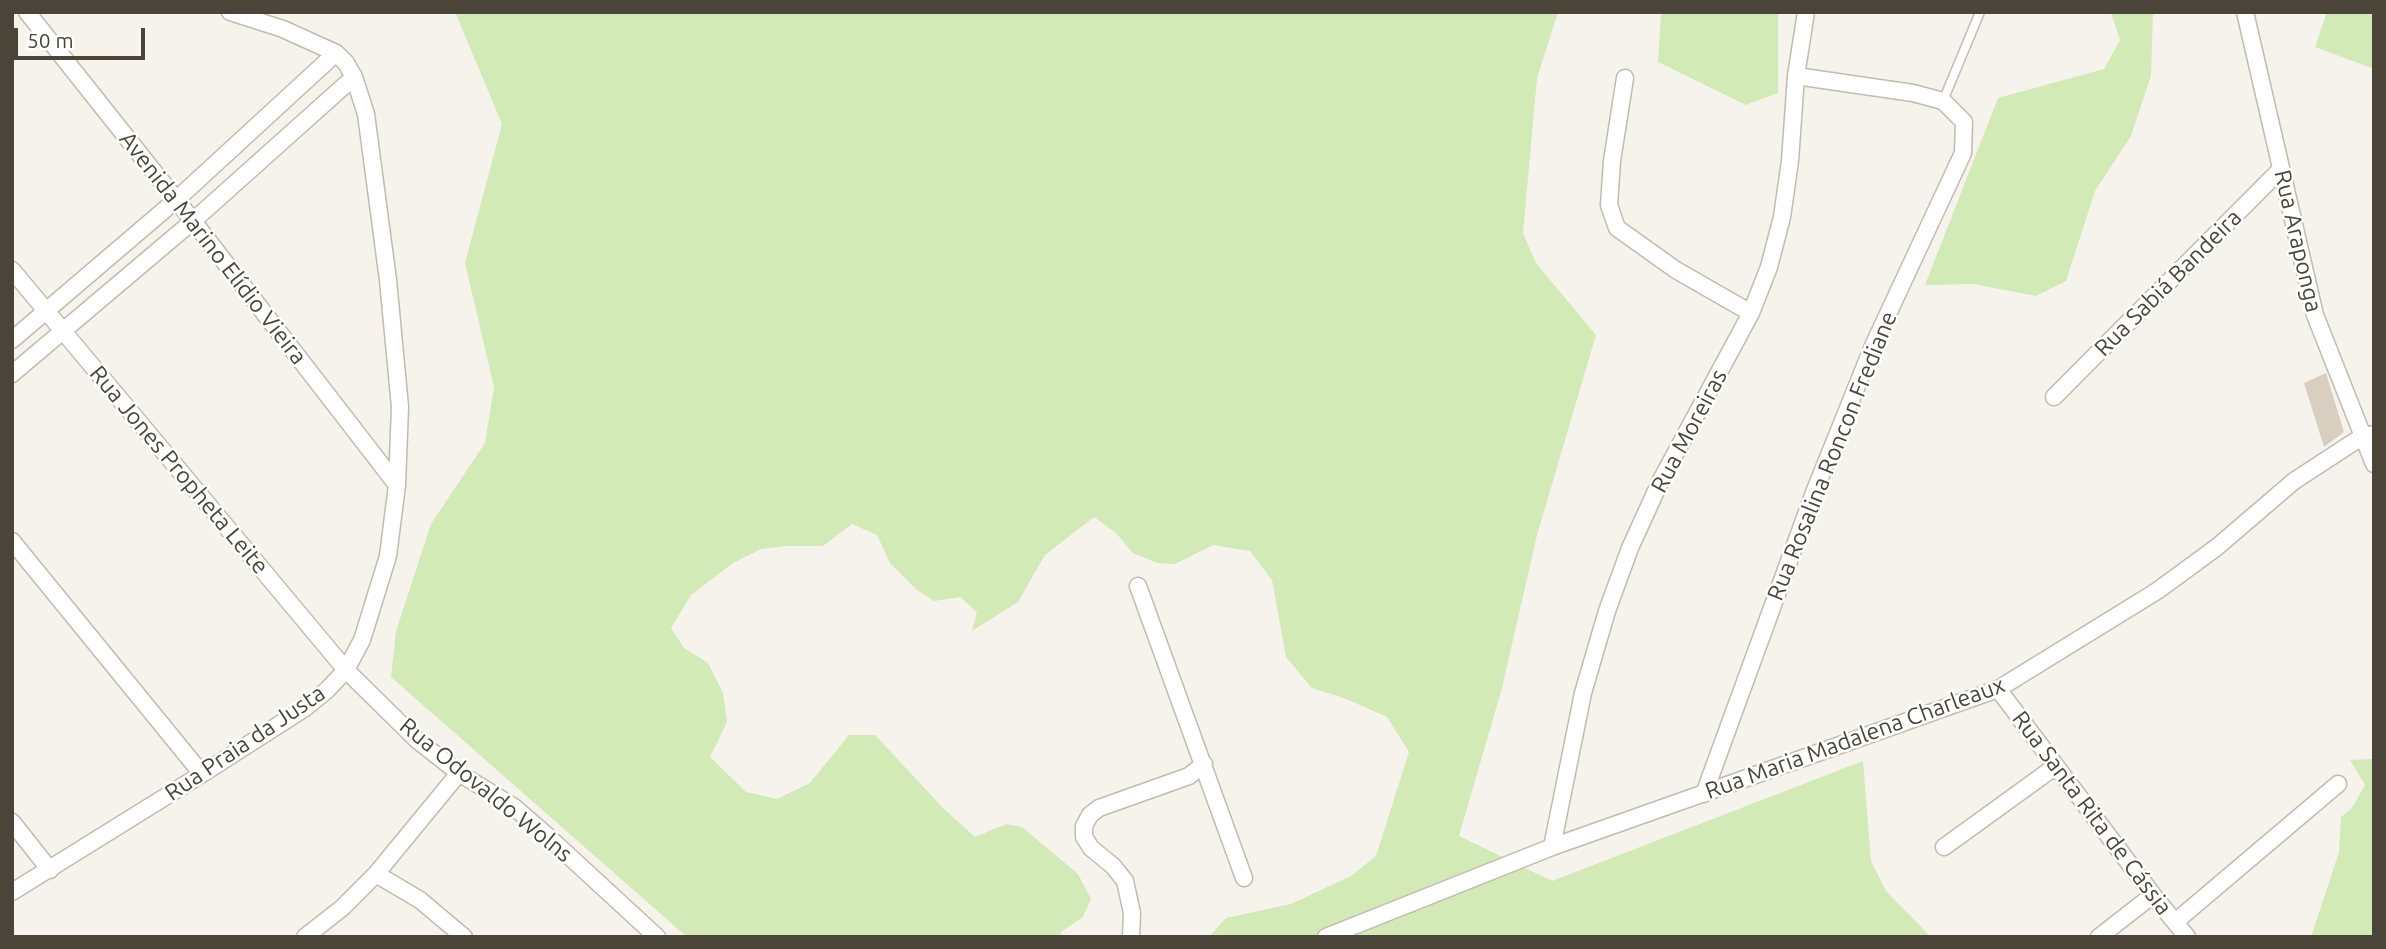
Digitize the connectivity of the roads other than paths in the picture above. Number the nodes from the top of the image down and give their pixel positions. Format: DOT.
graph roads {
  1 [pos="27,12"];
  2 [pos="230,12"];
  3 [pos="1806,12"];
  4 [pos="1980,12"];
  5 [pos="2245,12"];
  6 [pos="337,53"];
  7 [pos="1796,76"];
  8 [pos="354,77"];
  9 [pos="1625,78"];
  10 [pos="1943,101"];
  11 [pos="2281,169"];
  12 [pos="176,200"];
  13 [pos="193,220"];
  14 [pos="12,270"];
  15 [pos="47,312"];
  16 [pos="1751,313"];
  17 [pos="63,332"];
  18 [pos="12,340"];
  19 [pos="12,374"];
  20 [pos="2054,397"];
  21 [pos="2369,435"];
  22 [pos="2374,464"];
  23 [pos="397,485"];
  24 [pos="12,541"];
  25 [pos="1138,586"];
  26 [pos="346,670"];
  27 [pos="1998,689"];
  28 [pos="1204,764"];
  29 [pos="2056,766"];
  30 [pos="459,773"];
  31 [pos="202,775"];
  32 [pos="2338,784"];
  33 [pos="1704,793"];
  34 [pos="12,822"];
  35 [pos="1552,847"];
  36 [pos="1944,848"];
  37 [pos="50,870"];
  38 [pos="376,874"];
  39 [pos="1244,878"];
  40 [pos="12,892"];
  41 [pos="2153,895"];
  42 [pos="2175,922"];
  43 [pos="305,937"];
  44 [pos="464,937"];
  45 [pos="657,937"];
  46 [pos="1131,937"];
  47 [pos="1326,937"];
  48 [pos="2099,937"];
  49 [pos="2187,937"];
  1 -- 12 [label="street, Avenida Marino Elídio Vieira"];
  2 -- 6 [label="street"];
  3 -- 7 [label="street, Rua Moreiras"];
  4 -- 10 [label="lane"];
  5 -- 11 [label="street, Rua Araponga"];
  6 -- 8 [label="street, Rua Praia da Justa"];
  6 -- 12 [label="street"];
  7 -- 10 [label="street"];
  7 -- 16 [label="street, Rua Moreiras"];
  8 -- 13 [label="street"];
  8 -- 23 [label="street, Rua Praia da Justa"];
  9 -- 16 [label="street"];
  10 -- 33 [label="street, Rua Rosalina Roncon Frediane"];
  11 -- 20 [label="street, Rua Sabiá Bandeira"];
  11 -- 21 [label="street, Rua Araponga"];
  12 -- 13 [label="street, Avenida Marino Elídio Vieira"];
  12 -- 15 [label="street"];
  13 -- 17 [label="street"];
  13 -- 23 [label="street, Avenida Marino Elídio Vieira"];
  14 -- 15 [label="street, Rua Jones Propheta Leite"];
  15 -- 17 [label="street, Rua Jones Propheta Leite"];
  15 -- 18 [label="street"];
  16 -- 35 [label="street, Rua Moreiras"];
  17 -- 19 [label="street"];
  17 -- 26 [label="street, Rua Jones Propheta Leite"];
  21 -- 22 [label="street, Rua Araponga"];
  21 -- 27 [label="street, Rua Maria Madalena Charleaux"];
  23 -- 26 [label="street, Rua Praia da Justa"];
  24 -- 31 [label="street"];
  25 -- 28 [label="street"];
  26 -- 30 [label="street, Rua Odovaldo Wolns"];
  26 -- 31 [label="street, Rua Praia da Justa"];
  27 -- 29 [label="street, Rua Santa Rita de Cássia"];
  27 -- 33 [label="street, Rua Maria Madalena Charleaux"];
  28 -- 39 [label="street"];
  28 -- 46 [label="street"];
  29 -- 36 [label="street"];
  29 -- 41 [label="street, Rua Santa Rita de Cássia"];
  30 -- 38 [label="street"];
  30 -- 45 [label="street, Rua Odovaldo Wolns"];
  31 -- 37 [label="street, Rua Praia da Justa"];
  32 -- 42 [label="street"];
  33 -- 35 [label="street, Rua Maria Madalena Charleaux"];
  34 -- 37 [label="street"];
  35 -- 47 [label="street, Rua Maria Madalena Charleaux"];
  37 -- 40 [label="street, Rua Praia da Justa"];
  38 -- 43 [label="street"];
  38 -- 44 [label="street"];
  41 -- 42 [label="street, Rua Santa Rita de Cássia"];
  41 -- 48 [label="street"];
  42 -- 49 [label="street, Rua Santa Rita de Cássia"];
}
